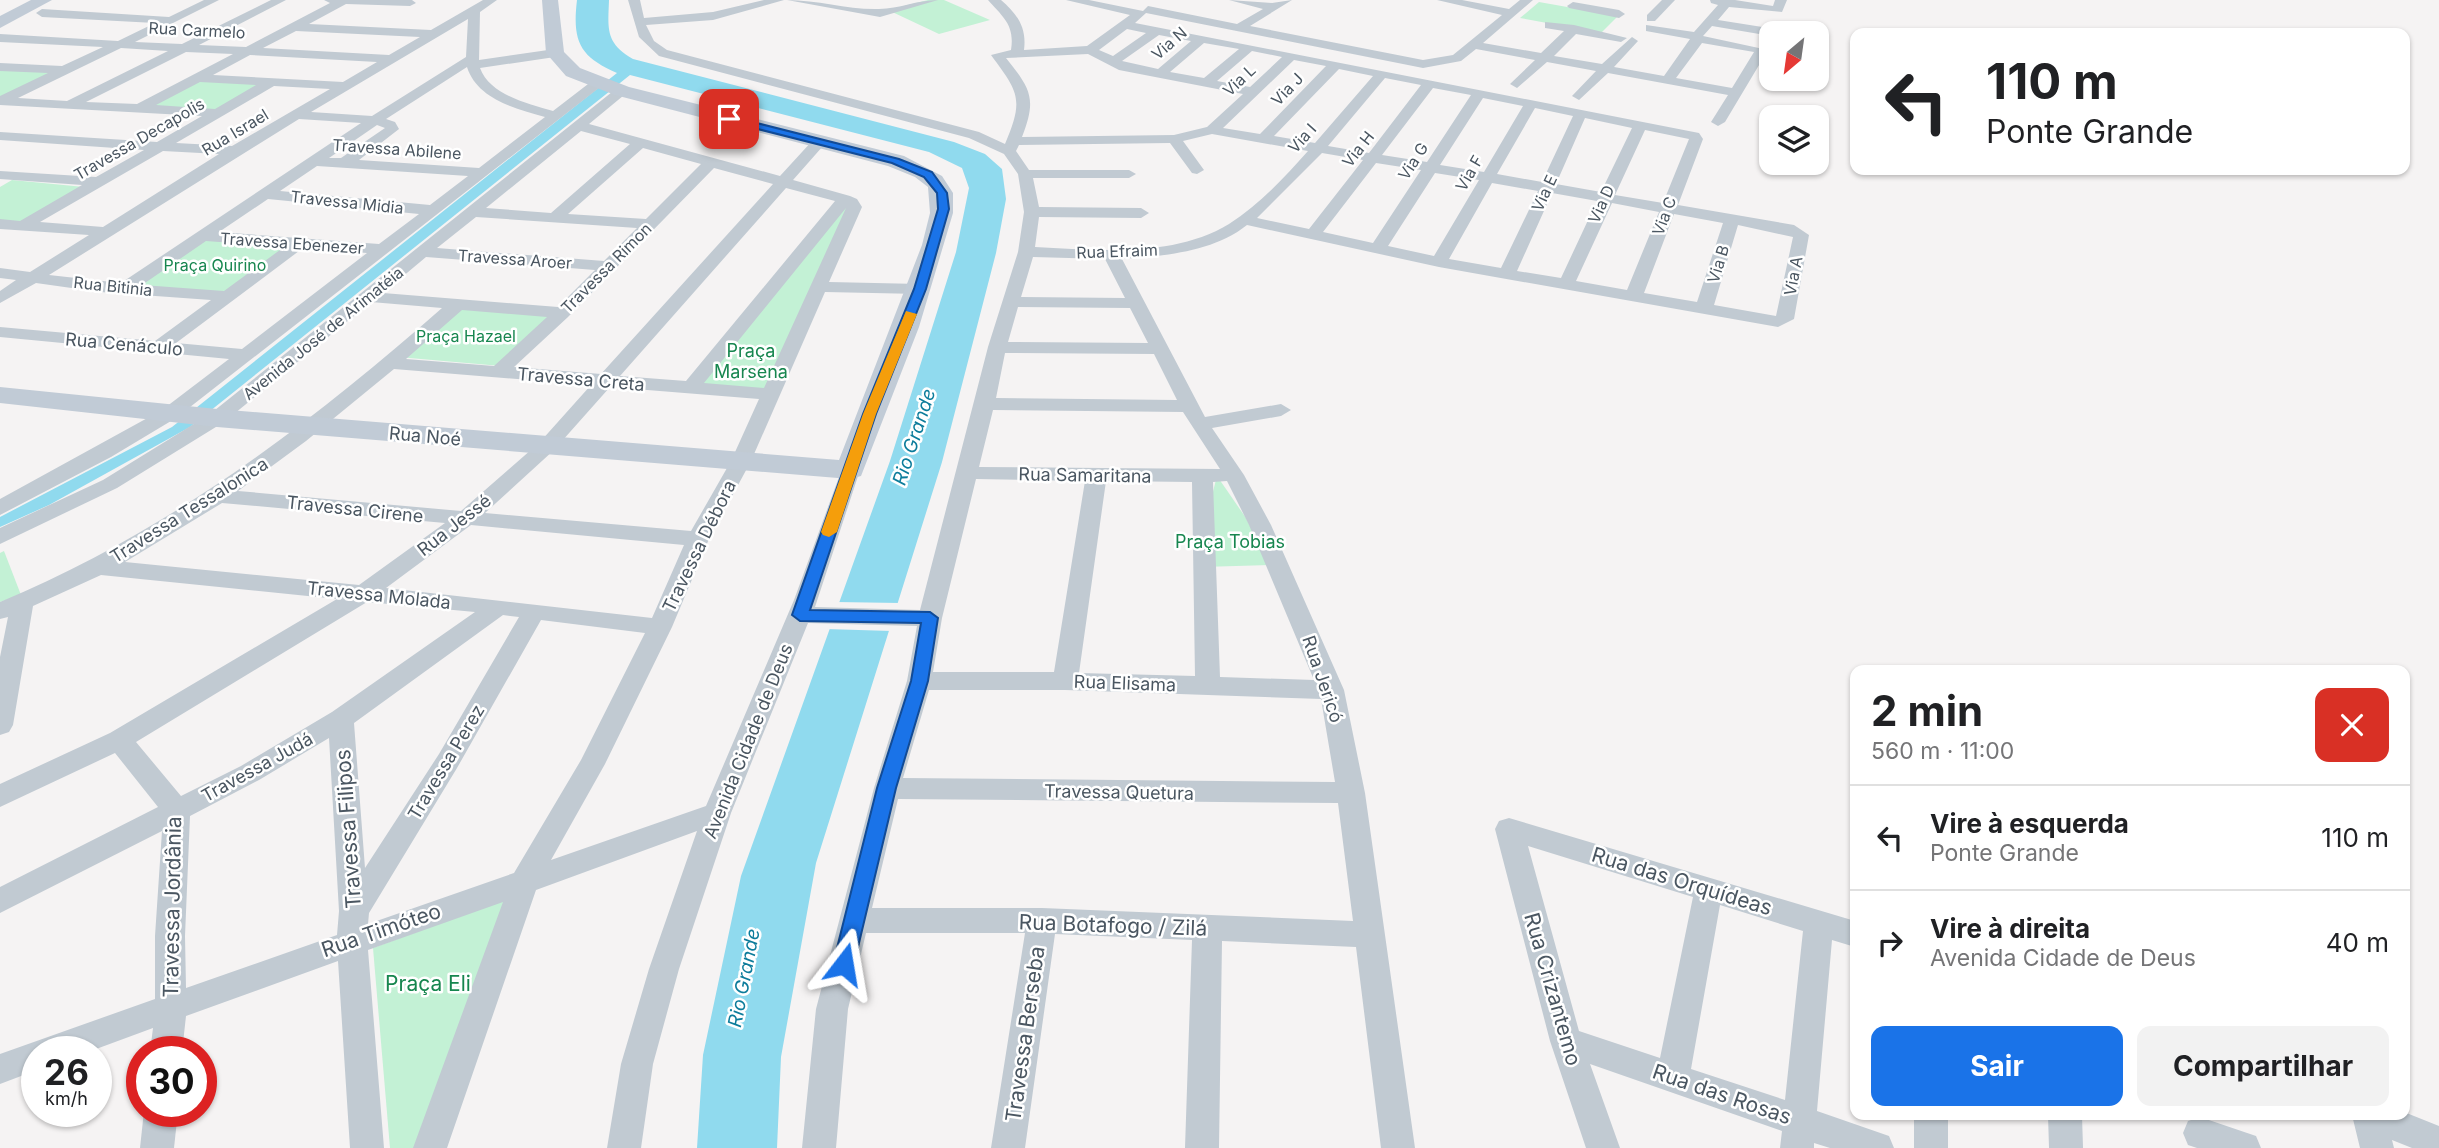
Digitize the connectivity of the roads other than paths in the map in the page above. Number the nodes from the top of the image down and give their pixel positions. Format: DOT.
graph roads {
  1 [pos="72,0"];
  2 [pos="213,0"];
  3 [pos="280,0"];
  4 [pos="320,0"];
  5 [pos="491,0"];
  6 [pos="551,0"];
  7 [pos="635,0"];
  8 [pos="778,0"];
  9 [pos="793,0"];
  10 [pos="932,0"];
  11 [pos="993,0"];
  12 [pos="1072,0"];
  13 [pos="1166,0"];
  14 [pos="1235,0"];
  15 [pos="1286,0"];
  16 [pos="1527,0"];
  17 [pos="1605,0"];
  18 [pos="1669,0"];
  19 [pos="1710,0"];
  20 [pos="1782,0"];
  21 [pos="343,1"];
  22 [pos="1450,1"];
  23 [pos="1728,1"];
  24 [pos="410,3"];
  25 [pos="127,5"];
  26 [pos="43,6"];
  27 [pos="1573,6"];
  28 [pos="1274,7"];
  29 [pos="474,10"];
  30 [pos="1595,10"];
  31 [pos="1144,12"];
  32 [pos="1512,13"];
  33 [pos="1619,14"];
  34 [pos="103,16"];
  35 [pos="5,18"];
  36 [pos="171,20"];
  37 [pos="640,22"];
  38 [pos="1710,22"];
  39 [pos="1123,25"];
  40 [pos="1549,25"];
  41 [pos="293,27"];
  42 [pos="1238,28"];
  43 [pos="1574,29"];
  44 [pos="1759,30"];
  45 [pos="0,31"];
  46 [pos="1155,32"];
  47 [pos="436,34"];
  48 [pos="0,38"];
  49 [pos="1202,38"];
  50 [pos="1697,38"];
  51 [pos="120,44"];
  52 [pos="1475,45"];
  53 [pos="185,47"];
  54 [pos="1249,47"];
  55 [pos="1090,50"];
  56 [pos="249,51"];
  57 [pos="1017,52"];
  58 [pos="555,53"];
  59 [pos="1291,56"];
  60 [pos="1545,57"];
  61 [pos="392,59"];
  62 [pos="474,61"];
  63 [pos="1112,62"];
  64 [pos="1335,65"];
  65 [pos="0,67"];
  66 [pos="1605,69"];
  67 [pos="64,70"];
  68 [pos="1381,74"];
  69 [pos="1159,75"];
  70 [pos="199,78"];
  71 [pos="1668,80"];
  72 [pos="271,82"];
  73 [pos="1430,83"];
  74 [pos="1205,84"];
  75 [pos="1517,84"];
  76 [pos="347,86"];
  77 [pos="609,87"];
  78 [pos="1251,91"];
  79 [pos="1479,93"];
  80 [pos="1737,93"];
  81 [pos="1579,96"];
  82 [pos="0,101"];
  83 [pos="1531,103"];
  84 [pos="67,106"];
  85 [pos="139,109"];
  86 [pos="219,113"];
  87 [pos="1581,113"];
  88 [pos="298,115"];
  89 [pos="552,116"];
  90 [pos="375,120"];
  91 [pos="1718,122"];
  92 [pos="1640,125"];
  93 [pos="579,126"];
  94 [pos="1212,130"];
  95 [pos="1,137"];
  96 [pos="1174,139"];
  97 [pos="1263,139"];
  98 [pos="641,142"];
  99 [pos="818,143"];
  100 [pos="1011,146"];
  101 [pos="161,147"];
  102 [pos="1317,148"];
  103 [pos="235,152"];
  104 [pos="1374,158"];
  105 [pos="314,161"];
  106 [pos="711,162"];
  107 [pos="344,163"];
  108 [pos="1430,167"];
  109 [pos="1197,170"];
  110 [pos="478,172"];
  111 [pos="1025,174"];
  112 [pos="1129,174"];
  113 [pos="1487,176"];
  114 [pos="4,178"];
  115 [pos="99,182"];
  116 [pos="781,182"];
  117 [pos="1547,187"];
  118 [pos="266,194"];
  119 [pos="1604,197"];
  120 [pos="845,199"];
  121 [pos="1667,208"];
  122 [pos="429,210"];
  123 [pos="471,212"];
  124 [pos="1032,212"];
  125 [pos="1141,213"];
  126 [pos="555,217"];
  127 [pos="1732,219"];
  128 [pos="1244,220"];
  129 [pos="0,224"];
  130 [pos="651,224"];
  131 [pos="24,225"];
  132 [pos="107,232"];
  133 [pos="205,236"];
  134 [pos="1312,236"];
  135 [pos="298,244"];
  136 [pos="380,249"];
  137 [pos="1377,250"];
  138 [pos="422,252"];
  139 [pos="1026,253"];
  140 [pos="1111,254"];
  141 [pos="1439,262"];
  142 [pos="608,267"];
  143 [pos="0,273"];
  144 [pos="1507,274"];
  145 [pos="36,276"];
  146 [pos="1566,285"];
  147 [pos="818,287"];
  148 [pos="126,288"];
  149 [pos="920,289"];
  150 [pos="227,296"];
  151 [pos="0,298"];
  152 [pos="369,298"];
  153 [pos="1633,298"];
  154 [pos="1009,302"];
  155 [pos="459,303"];
  156 [pos="1136,303"];
  157 [pos="1704,309"];
  158 [pos="562,313"];
  159 [pos="0,332"];
  160 [pos="159,347"];
  161 [pos="997,347"];
  162 [pos="1158,349"];
  163 [pos="248,355"];
  164 [pos="392,363"];
  165 [pos="498,372"];
  166 [pos="606,381"];
  167 [pos="691,387"];
  168 [pos="771,394"];
  169 [pos="0,395"];
  170 [pos="985,404"];
  171 [pos="1281,411"];
  172 [pos="171,414"];
  173 [pos="1194,415"];
  174 [pos="214,418"];
  175 [pos="316,427"];
  176 [pos="547,446"];
  177 [pos="741,461"];
  178 [pos="850,470"];
  179 [pos="968,473"];
  180 [pos="1096,475"];
  181 [pos="1234,475"];
  182 [pos="1202,476"];
  183 [pos="220,496"];
  184 [pos="0,508"];
  185 [pos="464,520"];
  186 [pos="0,537"];
  187 [pos="698,539"];
  188 [pos="98,566"];
  189 [pos="365,593"];
  190 [pos="11,607"];
  191 [pos="499,607"];
  192 [pos="535,611"];
  193 [pos="800,615"];
  194 [pos="930,618"];
  195 [pos="660,627"];
  196 [pos="919,681"];
  197 [pos="1065,681"];
  198 [pos="1208,686"];
  199 [pos="1331,690"];
  200 [pos="341,719"];
  201 [pos="0,725"];
  202 [pos="119,740"];
  203 [pos="887,788"];
  204 [pos="1351,793"];
  205 [pos="0,796"];
  206 [pos="177,811"];
  207 [pos="717,813"];
  208 [pos="1509,829"];
  209 [pos="524,880"];
  210 [pos="1709,889"];
  211 [pos="0,901"];
  212 [pos="355,911"];
  213 [pos="855,920"];
  214 [pos="1042,921"];
  215 [pos="1819,922"];
  216 [pos="1207,928"];
  217 [pos="1850,932"];
  218 [pos="1371,934"];
  219 [pos="352,940"];
  220 [pos="171,1007"];
  221 [pos="90,1036"];
  222 [pos="168,1036"];
  223 [pos="1566,1041"];
  224 [pos="21,1061"];
  225 [pos="0,1069"];
  226 [pos="1673,1077"];
  227 [pos="1931,1120"];
  228 [pos="2065,1120"];
  229 [pos="2372,1126"];
  230 [pos="159,1127"];
  231 [pos="2199,1132"];
  232 [pos="1798,1135"];
  233 [pos="2439,1142"];
  234 [pos="157,1148"];
  235 [pos="368,1148"];
  236 [pos="430,1148"];
  237 [pos="624,1148"];
  238 [pos="819,1148"];
  239 [pos="1008,1148"];
  240 [pos="1202,1148"];
  241 [pos="1398,1148"];
  242 [pos="1603,1148"];
  243 [pos="1877,1148"];
  244 [pos="1931,1148"];
  245 [pos="2066,1148"];
  246 [pos="2244,1148"];
  1 -- 26 [label="street"];
  2 -- 36 [label="street"];
  3 -- 53 [label="street"];
  4 -- 21 [label="street"];
  5 -- 29 [label="street, Rua Israel"];
  6 -- 58 [label="street"];
  7 -- 37 [label="street"];
  8 -- 37 [label="street"];
  9 -- 10 [label="street"];
  11 -- 57 [label="street"];
  12 -- 31 [label="street"];
  13 -- 31 [label="street"];
  14 -- 28 [label="street"];
  15 -- 28 [label="street"];
  16 -- 32 [label="street"];
  17 -- 30 [label="street"];
  18 -- 50 [label="street"];
  19 -- 23 [label="street"];
  20 -- 23 [label="street"];
  21 -- 24 [label="street"];
  21 -- 41 [label="street"];
  22 -- 32 [label="street"];
  23 -- 38 [label="street"];
  25 -- 34 [label="street"];
  26 -- 34 [label="street"];
  26 -- 35 [label="street"];
  26 -- 45 [label="street"];
  27 -- 30 [label="street"];
  28 -- 42 [label="street"];
  29 -- 47 [label="street, Rua Israel"];
  29 -- 62 [label="street"];
  30 -- 33 [label="street"];
  31 -- 39 [label="street"];
  31 -- 42 [label="street"];
  32 -- 52 [label="street"];
  34 -- 36 [label="street"];
  36 -- 51 [label="street"];
  37 -- 100 [label="street"];
  38 -- 44 [label="street"];
  38 -- 50 [label="street"];
  39 -- 46 [label="street"];
  39 -- 55 [label="street"];
  40 -- 43 [label="street"];
  41 -- 47 [label="street"];
  41 -- 56 [label="street"];
  42 -- 52 [label="street"];
  43 -- 60 [label="street"];
  43 -- 66 [label="street"];
  46 -- 49 [label="street"];
  46 -- 63 [label="street"];
  47 -- 61 [label="street, Rua Israel"];
  48 -- 51 [label="street, Rua Carmelo"];
  49 -- 54 [label="street"];
  49 -- 69 [label="street, Via N"];
  50 -- 71 [label="street"];
  50 -- 80 [label="street"];
  51 -- 53 [label="street, Rua Carmelo"];
  51 -- 67 [label="street"];
  52 -- 60 [label="street"];
  53 -- 56 [label="street, Rua Carmelo"];
  53 -- 84 [label="street"];
  54 -- 59 [label="street"];
  54 -- 74 [label="street"];
  55 -- 57 [label="street"];
  55 -- 63 [label="street"];
  56 -- 61 [label="street, Rua Carmelo"];
  56 -- 70 [label="street"];
  57 -- 100 [label="street"];
  58 -- 62 [label="street"];
  58 -- 77 [label="street, Avenida Cidade de Deus"];
  59 -- 64 [label="street"];
  59 -- 78 [label="street, Via L"];
  60 -- 66 [label="street"];
  60 -- 75 [label="street"];
  61 -- 76 [label="street, Rua Israel"];
  62 -- 89 [label="street"];
  62 -- 90 [label="street"];
  63 -- 69 [label="street"];
  64 -- 68 [label="street"];
  64 -- 97 [label="street, Via J"];
  65 -- 67 [label="street"];
  66 -- 71 [label="street"];
  66 -- 81 [label="street"];
  67 -- 82 [label="street"];
  68 -- 73 [label="street"];
  68 -- 102 [label="street, Via I"];
  69 -- 74 [label="street"];
  70 -- 72 [label="street"];
  70 -- 85 [label="street"];
  71 -- 80 [label="street"];
  72 -- 76 [label="street"];
  72 -- 86 [label="street, Travessa Decapolis"];
  73 -- 79 [label="street"];
  73 -- 104 [label="street, Via H"];
  74 -- 78 [label="street"];
  76 -- 88 [label="street, Rua Israel"];
  77 -- 89 [label="street, Avenida José de Arimatéia"];
  77 -- 93 [label="street, Avenida José de Arimatéia"];
  77 -- 99 [label="street, Avenida Cidade de Deus"];
  78 -- 94 [label="street, Via L"];
  79 -- 83 [label="street"];
  79 -- 108 [label="street, Via G"];
  80 -- 91 [label="street"];
  82 -- 84 [label="street"];
  83 -- 87 [label="street"];
  83 -- 113 [label="street, Via F"];
  84 -- 85 [label="street"];
  85 -- 86 [label="street"];
  86 -- 101 [label="street, Travessa Decapolis"];
  87 -- 92 [label="street"];
  87 -- 117 [label="street, Via E"];
  88 -- 90 [label="street"];
  88 -- 103 [label="street, Rua Israel"];
  89 -- 110 [label="street, Avenida José de Arimatéia"];
  90 -- 105 [label="street"];
  90 -- 107 [label="street"];
  92 -- 119 [label="street, Via D"];
  92 -- 121 [label="street, Via C"];
  93 -- 98 [label="street"];
  93 -- 123 [label="street, Avenida José de Arimatéia"];
  94 -- 96 [label="street"];
  94 -- 97 [label="street"];
  95 -- 101 [label="street"];
  96 -- 100 [label="street"];
  96 -- 109 [label="street"];
  97 -- 102 [label="street"];
  98 -- 106 [label="street"];
  98 -- 126 [label="street"];
  99 -- 116 [label="street, Rua Jessé"];
  99 -- 149 [label="street, Avenida Cidade de Deus"];
  100 -- 111 [label="street"];
  101 -- 103 [label="street"];
  101 -- 115 [label="street, Travessa Decapolis"];
  102 -- 104 [label="street"];
  102 -- 128 [label="street, Via I"];
  103 -- 132 [label="street, Rua Israel"];
  104 -- 108 [label="street"];
  104 -- 134 [label="street, Via H"];
  105 -- 107 [label="street, Travessa Abilene"];
  105 -- 118 [label="street"];
  106 -- 116 [label="street"];
  106 -- 130 [label="street, Travessa Rimon"];
  107 -- 110 [label="street, Travessa Abilene"];
  108 -- 113 [label="street"];
  108 -- 137 [label="street, Via G"];
  110 -- 122 [label="street, Avenida José de Arimatéia"];
  111 -- 112 [label="street"];
  111 -- 124 [label="street"];
  113 -- 117 [label="street"];
  113 -- 141 [label="street, Via F"];
  114 -- 115 [label="street"];
  115 -- 131 [label="street, Travessa Decapolis"];
  116 -- 120 [label="street"];
  116 -- 166 [label="street, Rua Jessé"];
  117 -- 119 [label="street"];
  117 -- 144 [label="street, Via E"];
  118 -- 122 [label="street, Travessa Midia"];
  118 -- 133 [label="street"];
  119 -- 121 [label="street"];
  119 -- 146 [label="street, Via D"];
  120 -- 147 [label="street, Travessa Débora"];
  120 -- 167 [label="street"];
  121 -- 127 [label="street"];
  121 -- 153 [label="street, Via C"];
  122 -- 136 [label="street, Avenida José de Arimatéia"];
  123 -- 126 [label="street"];
  123 -- 138 [label="street, Avenida José de Arimatéia"];
  124 -- 125 [label="street"];
  124 -- 139 [label="street"];
  126 -- 130 [label="street"];
  127 -- 157 [label="street, Via B"];
  127 -- 157 [label="street, Via A"];
  128 -- 134 [label="street"];
  128 -- 140 [label="street, Rua Efraim"];
  129 -- 131 [label="street"];
  130 -- 142 [label="street, Travessa Rimon"];
  131 -- 132 [label="street"];
  132 -- 145 [label="street, Rua Israel"];
  133 -- 135 [label="street, Travessa Ebenezer"];
  133 -- 148 [label="street"];
  134 -- 137 [label="street"];
  135 -- 136 [label="street, Travessa Ebenezer"];
  135 -- 150 [label="street"];
  136 -- 163 [label="street, Avenida José de Arimatéia"];
  137 -- 141 [label="street"];
  138 -- 142 [label="street, Travessa Aroer"];
  138 -- 152 [label="street, Avenida José de Arimatéia"];
  139 -- 140 [label="street, Rua Efraim"];
  139 -- 154 [label="street"];
  140 -- 156 [label="street, Rua Jericó"];
  141 -- 144 [label="street"];
  142 -- 158 [label="street, Travessa Rimon"];
  143 -- 145 [label="street, Rua Bitinia"];
  144 -- 146 [label="street"];
  145 -- 148 [label="street, Rua Bitinia"];
  145 -- 151 [label="street, Rua Israel"];
  146 -- 153 [label="street"];
  147 -- 149 [label="street"];
  147 -- 168 [label="street, Travessa Débora"];
  148 -- 150 [label="street, Rua Bitinia"];
  149 -- 178 [label="street, Avenida Cidade de Deus"];
  150 -- 160 [label="street"];
  152 -- 155 [label="street"];
  152 -- 174 [label="street, Avenida José de Arimatéia"];
  153 -- 157 [label="street"];
  154 -- 156 [label="street"];
  154 -- 161 [label="street"];
  155 -- 158 [label="street"];
  155 -- 164 [label="street, Travessa Tessalonica"];
  156 -- 162 [label="street, Rua Jericó"];
  158 -- 165 [label="street, Travessa Rimon"];
  159 -- 160 [label="street, Rua Cenáculo"];
  160 -- 163 [label="street, Rua Cenáculo"];
  161 -- 162 [label="street"];
  161 -- 170 [label="street"];
  162 -- 173 [label="street, Rua Jericó"];
  163 -- 172 [label="street, Avenida José de Arimatéia"];
  164 -- 165 [label="street, Travessa Creta"];
  164 -- 175 [label="street, Travessa Tessalonica"];
  165 -- 166 [label="street, Travessa Creta"];
  166 -- 167 [label="street, Travessa Creta"];
  166 -- 176 [label="street, Rua Jessé"];
  167 -- 168 [label="street, Travessa Creta"];
  168 -- 177 [label="street, Travessa Débora"];
  169 -- 172 [label="street, Rua Noé"];
  170 -- 173 [label="street"];
  170 -- 179 [label="street"];
  171 -- 173 [label="street"];
  172 -- 174 [label="street, Rua Noé"];
  172 -- 184 [label="street, Avenida José de Arimatéia"];
  173 -- 181 [label="street, Rua Jericó"];
  174 -- 175 [label="street, Rua Noé"];
  174 -- 186 [label="street, Avenida José de Arimatéia"];
  175 -- 176 [label="street, Rua Noé"];
  175 -- 183 [label="street, Travessa Tessalonica"];
  176 -- 177 [label="street, Rua Noé"];
  176 -- 185 [label="street, Rua Jessé"];
  177 -- 178 [label="street, Rua Noé"];
  177 -- 187 [label="street, Travessa Débora"];
  178 -- 193 [label="street, Avenida Cidade de Deus"];
  179 -- 180 [label="street, Rua Samaritana"];
  179 -- 194 [label="street"];
  180 -- 182 [label="street, Rua Samaritana"];
  180 -- 197 [label="street"];
  181 -- 182 [label="street, Rua Samaritana"];
  181 -- 199 [label="street, Rua Jericó"];
  182 -- 198 [label="street"];
  183 -- 185 [label="street, Travessa Cirene"];
  183 -- 188 [label="street, Travessa Tessalonica"];
  185 -- 187 [label="street, Travessa Cirene"];
  185 -- 189 [label="street, Rua Jessé"];
  187 -- 195 [label="street, Travessa Débora"];
  188 -- 189 [label="street, Travessa Molada"];
  188 -- 190 [label="street, Travessa Tessalonica"];
  189 -- 191 [label="street, Travessa Molada"];
  189 -- 202 [label="street, Rua Jessé"];
  190 -- 201 [label="street"];
  191 -- 192 [label="street, Travessa Molada"];
  191 -- 200 [label="street, Travessa Judá"];
  192 -- 195 [label="street, Travessa Molada"];
  192 -- 212 [label="street, Travessa Perez"];
  193 -- 194 [label="street"];
  193 -- 207 [label="street, Avenida Cidade de Deus"];
  194 -- 196 [label="street"];
  195 -- 209 [label="street, Travessa Débora"];
  196 -- 197 [label="street, Rua Elisama"];
  196 -- 203 [label="street"];
  197 -- 198 [label="street, Rua Elisama"];
  198 -- 199 [label="street, Rua Elisama"];
  199 -- 204 [label="street, Rua Jericó"];
  200 -- 206 [label="street, Travessa Judá"];
  200 -- 212 [label="street, Travessa Filipos"];
  202 -- 205 [label="street, Rua Jessé"];
  202 -- 206 [label="street, Travessa Jordânia"];
  203 -- 204 [label="street, Travessa Quetura"];
  203 -- 213 [label="street"];
  204 -- 218 [label="street, Rua Jericó"];
  206 -- 211 [label="street, Travessa Judá"];
  206 -- 220 [label="street, Travessa Jordânia"];
  207 -- 209 [label="street, Rua Timóteo"];
  207 -- 237 [label="street, Avenida Cidade de Deus"];
  208 -- 210 [label="street, Rua das Orquídeas"];
  208 -- 223 [label="street, Rua Crizantemo"];
  209 -- 219 [label="street, Rua Timóteo"];
  209 -- 236 [label="street, Travessa Débora"];
  210 -- 215 [label="street, Rua das Orquídeas"];
  210 -- 226 [label="street"];
  212 -- 219 [label="street, Travessa Filipos"];
  213 -- 214 [label="street, Rua Botafogo / Zilá"];
  213 -- 238 [label="street"];
  214 -- 216 [label="street, Rua Botafogo / Zilá"];
  214 -- 239 [label="street, Travessa Berseba"];
  215 -- 217 [label="street, Rua das Orquídeas"];
  215 -- 232 [label="street"];
  216 -- 218 [label="street, Rua Botafogo / Zilá"];
  216 -- 240 [label="street"];
  218 -- 241 [label="street, Rua Jericó"];
  219 -- 220 [label="street, Rua Timóteo"];
  219 -- 235 [label="street, Travessa Filipos"];
  220 -- 221 [label="street, Rua Timóteo"];
  220 -- 222 [label="street, Travessa Jordânia"];
  223 -- 226 [label="street, Rua das Rosas"];
  223 -- 242 [label="street, Rua Crizantemo"];
  224 -- 225 [label="street"];
  226 -- 232 [label="street, Rua das Rosas"];
  227 -- 244 [label="street"];
  228 -- 245 [label="street"];
  229 -- 233 [label="street"];
  230 -- 234 [label="street"];
  231 -- 246 [label="street"];
  232 -- 243 [label="street, Rua das Rosas"];
}
